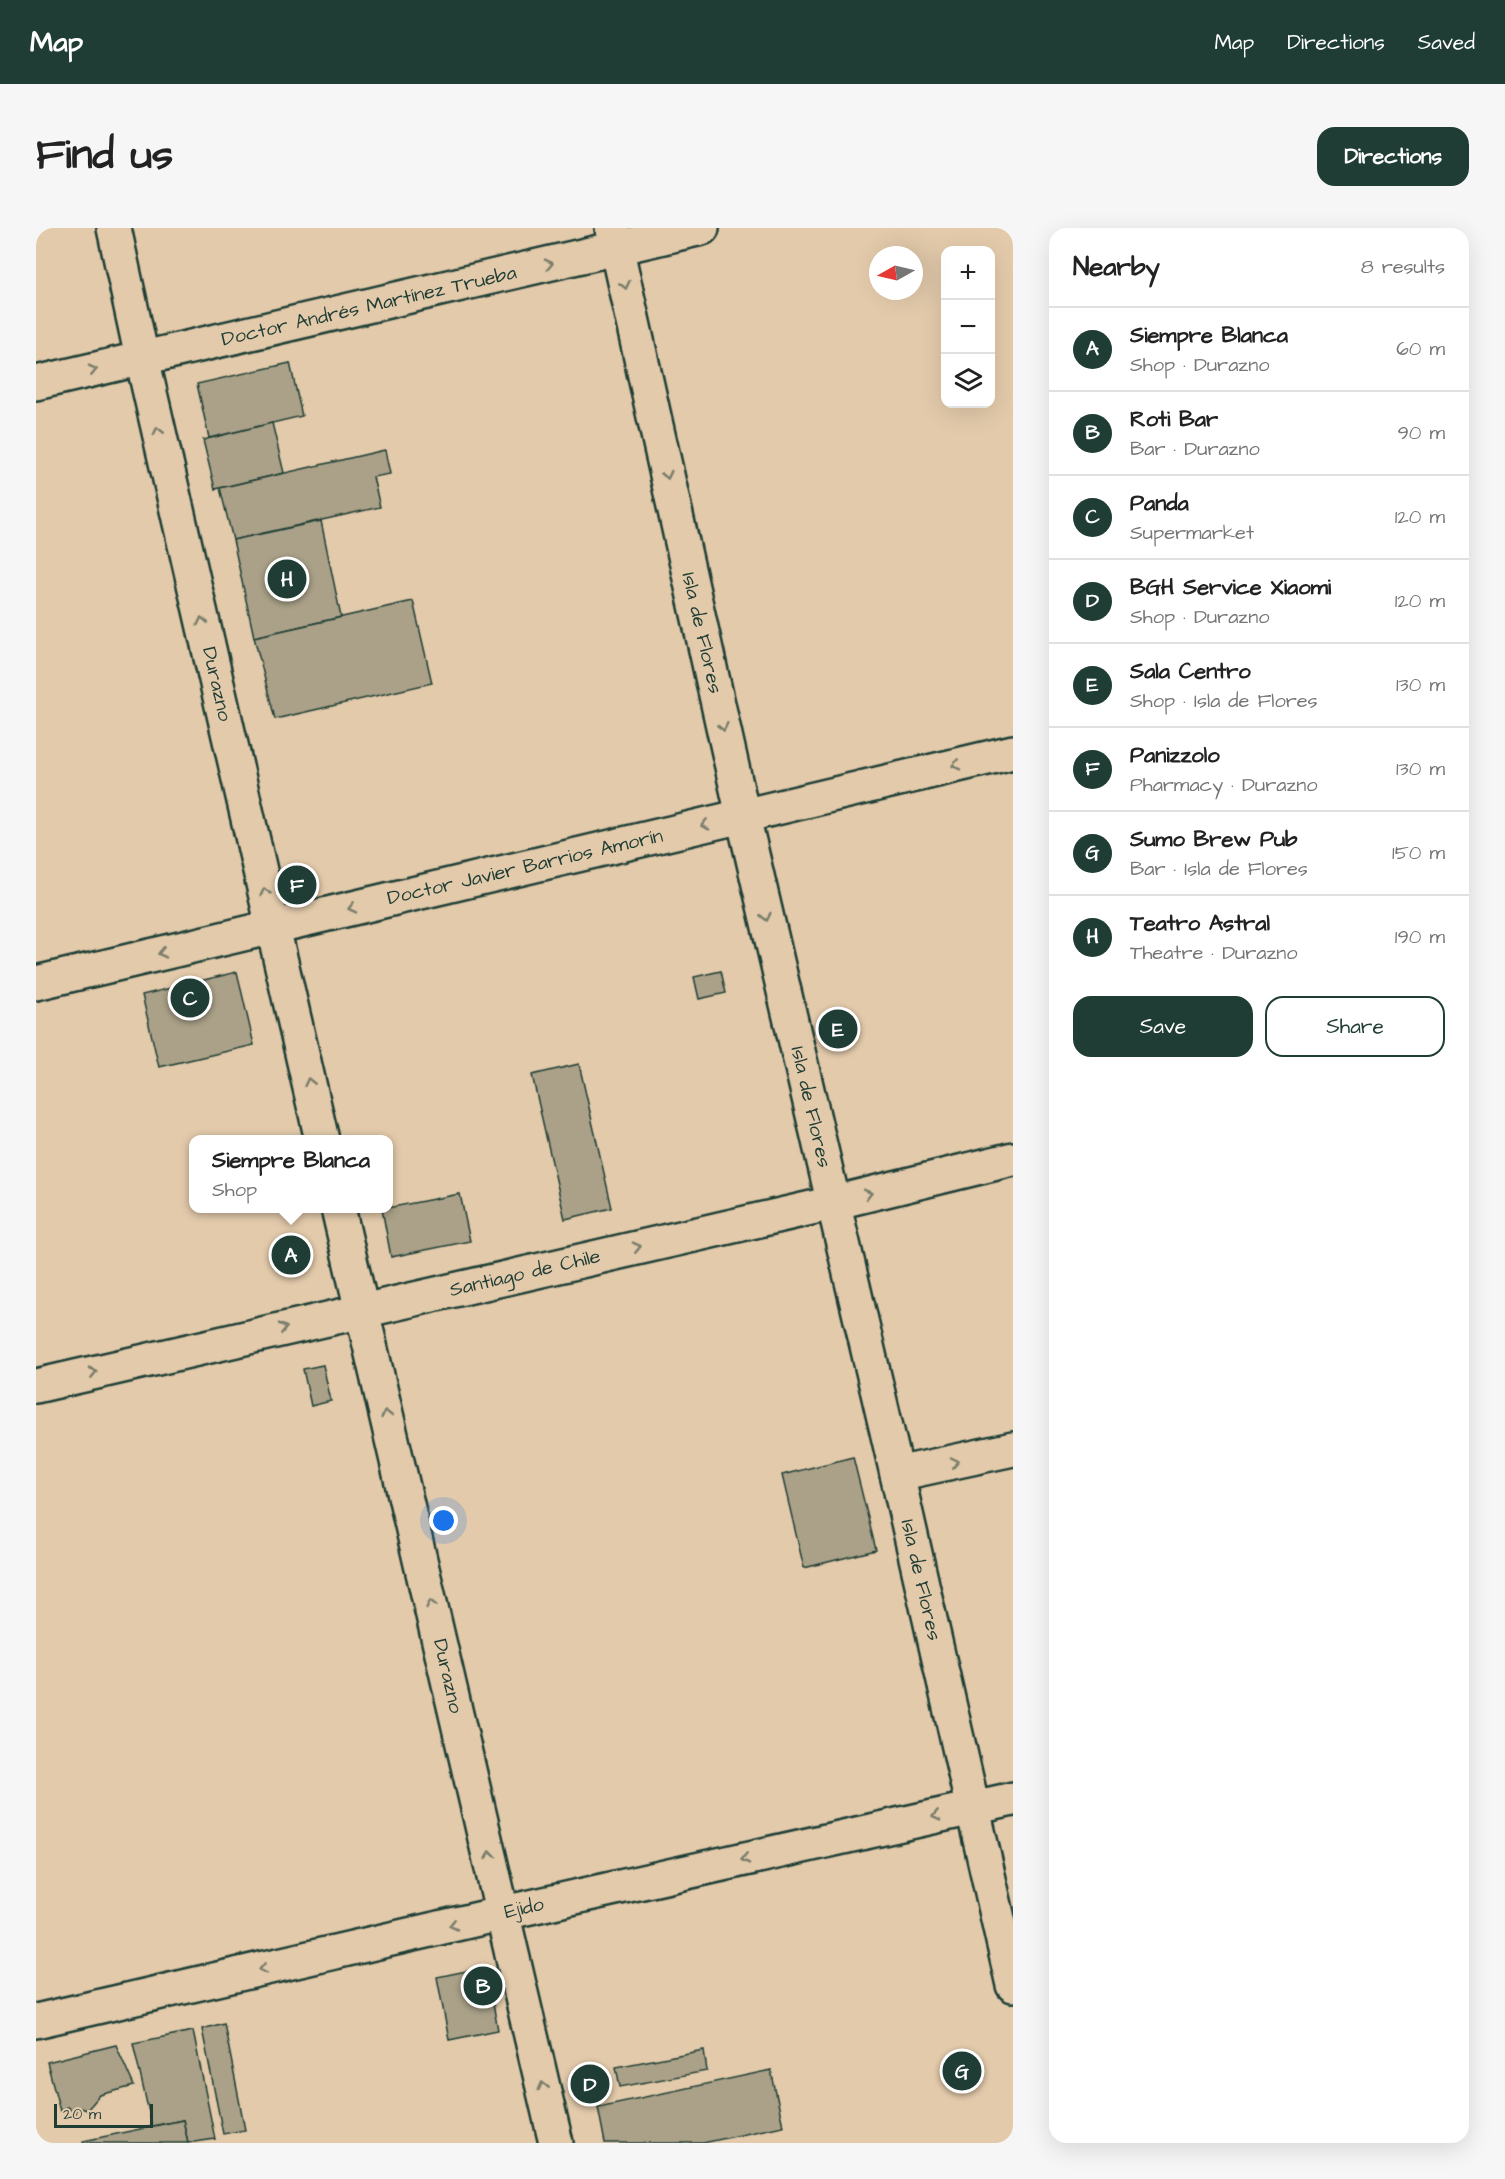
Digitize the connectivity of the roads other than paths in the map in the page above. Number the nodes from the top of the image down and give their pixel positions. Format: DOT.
graph roads {
  1 [pos="114,228"];
  2 [pos="702,228"];
  3 [pos="614,238"];
  4 [pos="142,358"];
  5 [pos="36,383"];
  6 [pos="1013,752"];
  7 [pos="742,816"];
  8 [pos="273,927"];
  9 [pos="36,983"];
  10 [pos="321,1135"];
  11 [pos="1013,1159"];
  12 [pos="833,1203"];
  13 [pos="339,1213"];
  14 [pos="361,1310"];
  15 [pos="36,1386"];
  16 [pos="1013,1449"];
  17 [pos="897,1474"];
  18 [pos="1013,1798"];
  19 [pos="972,1808"];
  20 [pos="504,1913"];
  21 [pos="1013,1985"];
  22 [pos="36,2022"];
  23 [pos="556,2143"];
  1 -- 4 [label="street, Durazno"];
  2 -- 3 [label="street, Doctor Andrés Martínez Trueba"];
  4 -- 3 [label="street, Doctor Andrés Martínez Trueba, one-way"];
  3 -- 7 [label="street, Isla de Flores, one-way"];
  5 -- 4 [label="street, Doctor Andrés Martínez Trueba, one-way"];
  8 -- 4 [label="street, Durazno, one-way"];
  6 -- 7 [label="street, Doctor Javier Barrios Amorín, one-way"];
  7 -- 8 [label="street, Doctor Javier Barrios Amorín, one-way"];
  7 -- 12 [label="street, Isla de Flores, one-way"];
  8 -- 9 [label="street, Doctor Javier Barrios Amorín, one-way"];
  10 -- 8 [label="street, Durazno, one-way"];
  12 -- 11 [label="street, Santiago de Chile, one-way"];
  14 -- 12 [label="street, Santiago de Chile, one-way"];
  12 -- 17 [label="street, Isla de Flores"];
  13 -- 14 [label="street, Durazno"];
  15 -- 14 [label="street, Santiago de Chile, one-way"];
  20 -- 14 [label="street, Durazno, one-way"];
  17 -- 16 [label="street, one-way"];
  17 -- 19 [label="street, Isla de Flores"];
  18 -- 19 [label="street, Ejido"];
  19 -- 20 [label="street, Ejido, one-way"];
  19 -- 21 [label="street, Isla de Flores"];
  20 -- 22 [label="street, Ejido, one-way"];
  23 -- 20 [label="street, Durazno, one-way"];
}
